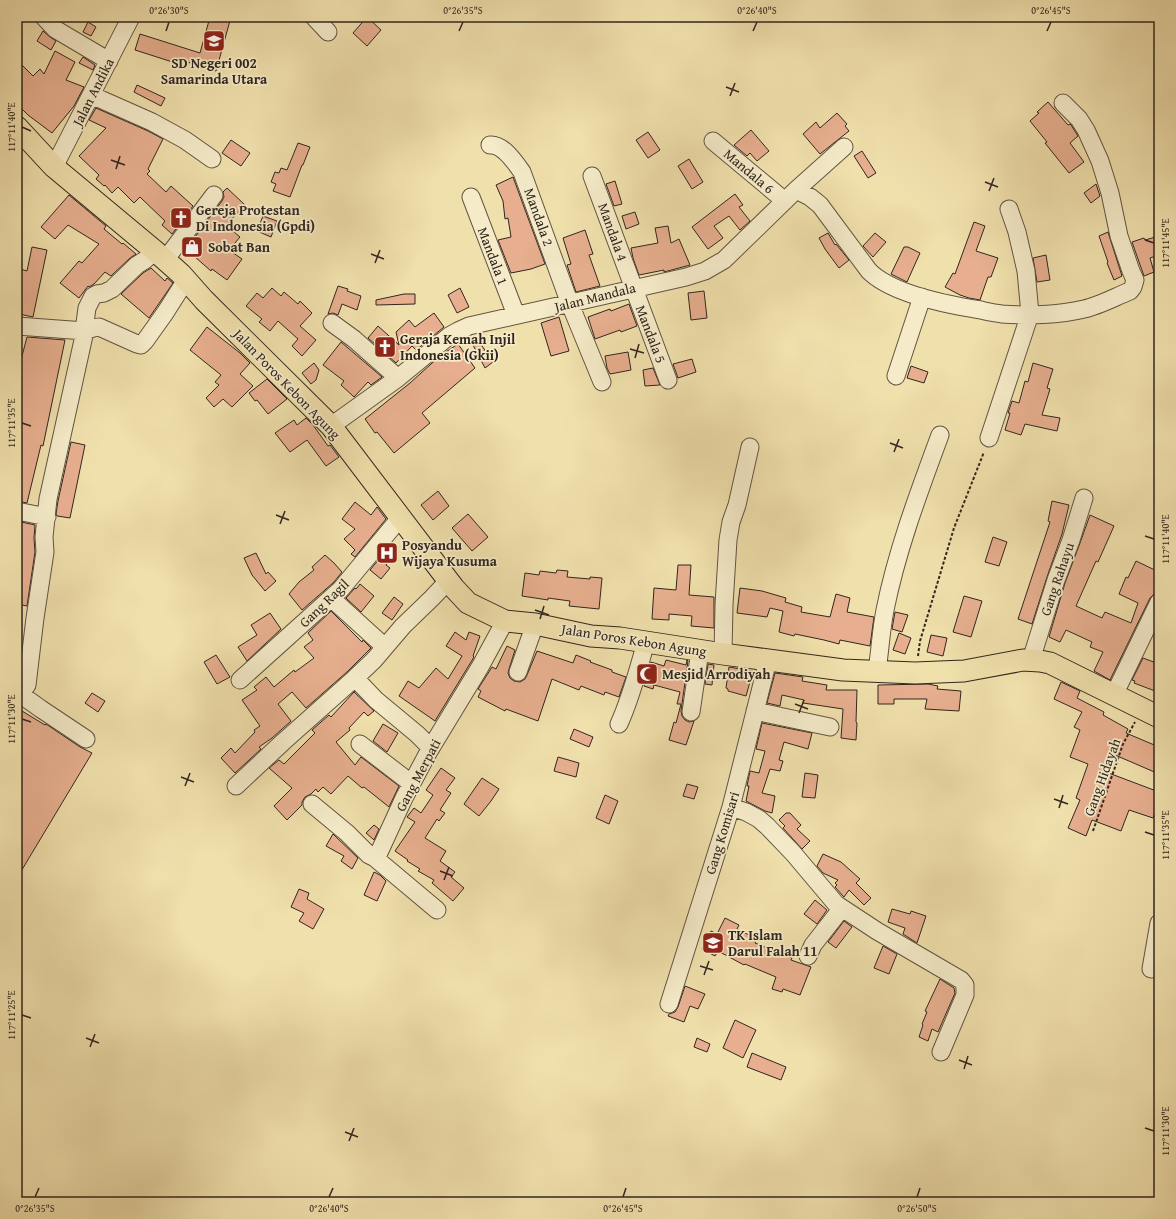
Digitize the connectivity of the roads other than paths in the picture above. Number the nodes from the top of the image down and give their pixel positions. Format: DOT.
graph roads {
  1 [pos="44,17"];
  2 [pos="131,17"];
  3 [pos="314,17"];
  4 [pos="328,32"];
  5 [pos="109,61"];
  6 [pos="91,95"];
  7 [pos="1063,103"];
  8 [pos="17,127"];
  9 [pos="713,141"];
  10 [pos="490,145"];
  11 [pos="844,147"];
  12 [pos="212,159"];
  13 [pos="54,167"];
  14 [pos="592,176"];
  15 [pos="214,195"];
  16 [pos="791,195"];
  17 [pos="471,197"];
  18 [pos="1009,210"];
  19 [pos="160,256"];
  20 [pos="186,280"];
  21 [pos="633,288"];
  22 [pos="922,297"];
  23 [pos="570,304"];
  24 [pos="1030,314"];
  25 [pos="516,315"];
  26 [pos="332,322"];
  27 [pos="17,326"];
  28 [pos="85,331"];
  29 [pos="896,376"];
  30 [pos="398,378"];
  31 [pos="668,380"];
  32 [pos="602,382"];
  33 [pos="330,426"];
  34 [pos="940,435"];
  35 [pos="989,438"];
  36 [pos="750,447"];
  37 [pos="1084,498"];
  38 [pos="17,511"];
  39 [pos="47,517"];
  40 [pos="400,518"];
  41 [pos="448,580"];
  42 [pos="331,598"];
  43 [pos="1159,602"];
  44 [pos="505,621"];
  45 [pos="535,624"];
  46 [pos="646,642"];
  47 [pos="385,647"];
  48 [pos="700,651"];
  49 [pos="723,654"];
  50 [pos="768,660"];
  51 [pos="1031,660"];
  52 [pos="877,671"];
  53 [pos="518,672"];
  54 [pos="355,678"];
  55 [pos="240,680"];
  56 [pos="19,693"];
  57 [pos="1114,695"];
  58 [pos="755,711"];
  59 [pos="691,712"];
  60 [pos="1151,713"];
  61 [pos="619,724"];
  62 [pos="830,727"];
  63 [pos="86,738"];
  64 [pos="360,744"];
  65 [pos="431,748"];
  66 [pos="412,784"];
  67 [pos="236,786"];
  68 [pos="312,804"];
  69 [pos="731,807"];
  70 [pos="375,858"];
  71 [pos="842,908"];
  72 [pos="437,910"];
  73 [pos="1159,923"];
  74 [pos="808,956"];
  75 [pos="1151,969"];
  76 [pos="669,1004"];
  77 [pos="941,1052"];
  1 -- 5 [label="street"];
  2 -- 5 [label="street, Jalan Andika"];
  3 -- 4 [label="street"];
  5 -- 6 [label="street, Jalan Andika"];
  6 -- 12 [label="street"];
  6 -- 13 [label="street, Jalan Andika"];
  7 -- 24 [label="street, Mandala 6"];
  8 -- 13 [label="main road, Jalan Poros Kebon Agung"];
  9 -- 16 [label="street, Mandala 6"];
  10 -- 23 [label="street, Mandala 2"];
  11 -- 16 [label="street, Jalan Mandala"];
  13 -- 19 [label="main road, Jalan Poros Kebon Agung"];
  14 -- 21 [label="street, Mandala 4"];
  15 -- 19 [label="street"];
  16 -- 21 [label="street, Jalan Mandala"];
  16 -- 22 [label="street, Mandala 6"];
  17 -- 25 [label="street, Mandala 1"];
  18 -- 24 [label="street"];
  19 -- 20 [label="main road, Jalan Poros Kebon Agung"];
  19 -- 28 [label="street"];
  20 -- 28 [label="street"];
  20 -- 33 [label="main road, Jalan Poros Kebon Agung"];
  21 -- 23 [label="street, Jalan Mandala"];
  21 -- 31 [label="street, Mandala 5"];
  22 -- 24 [label="street, Mandala 6"];
  22 -- 29 [label="street"];
  23 -- 25 [label="street, Jalan Mandala"];
  23 -- 32 [label="street, Mandala 2"];
  24 -- 35 [label="street"];
  25 -- 30 [label="street, Jalan Mandala"];
  26 -- 30 [label="street"];
  27 -- 28 [label="street"];
  28 -- 39 [label="street"];
  30 -- 33 [label="street, Jalan Mandala"];
  33 -- 40 [label="main road, Jalan Poros Kebon Agung"];
  34 -- 52 [label="street"];
  36 -- 49 [label="street"];
  37 -- 51 [label="street, Gang Rahayu"];
  38 -- 39 [label="street"];
  39 -- 56 [label="street"];
  40 -- 41 [label="main road, Jalan Poros Kebon Agung"];
  40 -- 42 [label="street, Gang Ragil"];
  41 -- 44 [label="main road, Jalan Poros Kebon Agung"];
  41 -- 47 [label="street"];
  42 -- 47 [label="street"];
  42 -- 55 [label="street, Gang Ragil"];
  43 -- 57 [label="street"];
  44 -- 45 [label="main road, Jalan Poros Kebon Agung"];
  44 -- 65 [label="street, Gang Merpati"];
  45 -- 46 [label="main road, Jalan Poros Kebon Agung"];
  45 -- 53 [label="street"];
  46 -- 48 [label="main road, Jalan Poros Kebon Agung"];
  46 -- 61 [label="street"];
  47 -- 54 [label="street"];
  48 -- 49 [label="main road, Jalan Poros Kebon Agung"];
  48 -- 59 [label="street"];
  49 -- 50 [label="main road, Jalan Poros Kebon Agung"];
  50 -- 52 [label="main road, Jalan Poros Kebon Agung"];
  50 -- 58 [label="street, Gang Komisari"];
  51 -- 52 [label="main road, Jalan Poros Kebon Agung"];
  51 -- 57 [label="main road, Jalan Poros Kebon Agung"];
  54 -- 65 [label="street"];
  54 -- 67 [label="street"];
  56 -- 63 [label="street"];
  57 -- 60 [label="main road, Jalan Poros Kebon Agung"];
  58 -- 62 [label="street"];
  58 -- 69 [label="street, Gang Komisari"];
  64 -- 66 [label="street"];
  65 -- 66 [label="street, Gang Merpati"];
  66 -- 70 [label="street, Gang Merpati"];
  68 -- 70 [label="street"];
  69 -- 71 [label="street"];
  69 -- 76 [label="street, Gang Komisari"];
  70 -- 72 [label="street"];
  71 -- 74 [label="street"];
  71 -- 77 [label="street"];
  73 -- 75 [label="street"];
}
